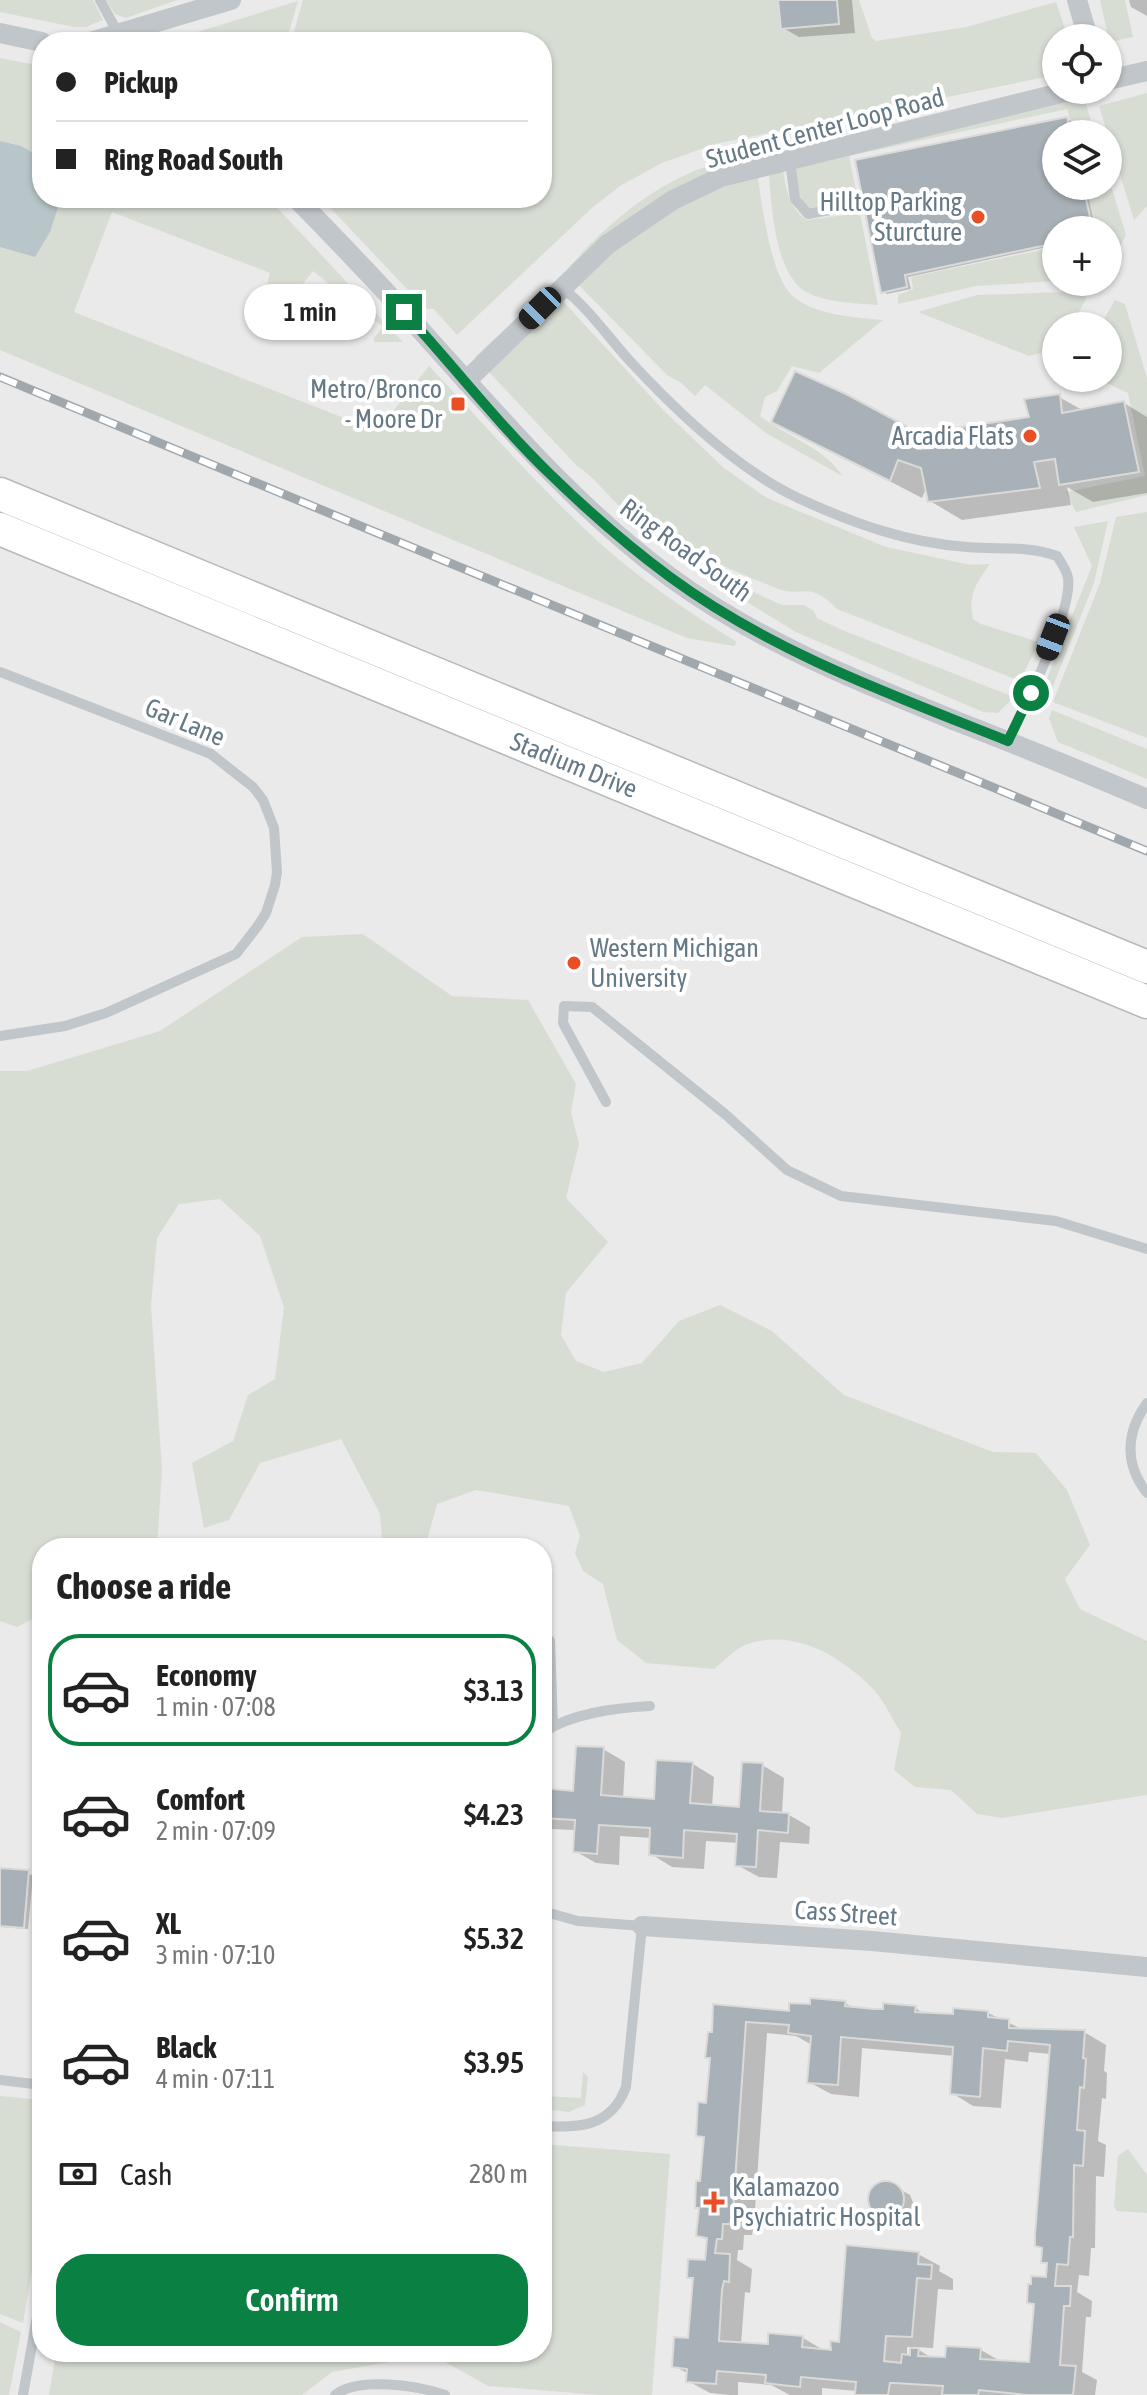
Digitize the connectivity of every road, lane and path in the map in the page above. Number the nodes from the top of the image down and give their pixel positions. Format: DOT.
graph roads {
  1 [pos="100,0"];
  2 [pos="231,0"];
  3 [pos="1077,0"];
  4 [pos="1084,24"];
  5 [pos="117,32"];
  6 [pos="121,32"];
  7 [pos="0,33"];
  8 [pos="32,40"];
  9 [pos="1147,71"];
  10 [pos="1122,77"];
  11 [pos="1042,98"];
  12 [pos="790,161"];
  13 [pos="863,204"];
  14 [pos="305,208"];
  15 [pos="561,288"];
  16 [pos="466,381"];
  17 [pos="0,494"];
  18 [pos="0,529"];
  19 [pos="0,672"];
  20 [pos="1008,741"];
  21 [pos="1147,799"];
  22 [pos="1147,967"];
  23 [pos="1147,1002"];
  24 [pos="0,1036"];
  25 [pos="606,1102"];
  26 [pos="1147,1249"];
  27 [pos="1147,1403"];
  28 [pos="1147,1493"];
  29 [pos="552,1697"];
  30 [pos="650,1706"];
  31 [pos="553,1725"];
  32 [pos="552,1914"];
  33 [pos="642,1926"];
  34 [pos="1147,1967"];
  35 [pos="0,2080"];
  36 [pos="32,2084"];
  37 [pos="552,2126"];
  38 [pos="32,2345"];
  39 [pos="23,2395"];
  40 [pos="335,2395"];
  41 [pos="445,2395"];
  1 -- 5 [label="lane"];
  2 -- 6 [label="street"];
  3 -- 4 [label="street"];
  7 -- 8 [label="street"];
  9 -- 10 [label="street"];
  11 -- 12 [label="street, Student Center Loop Road"];
  12 -- 13 [label="lane"];
  12 -- 15 [label="street, Student Center Loop Road"];
  14 -- 16 [label="street, Ring Road South"];
  15 -- 16 [label="street, Student Center Loop Road"];
  15 -- 20 [label="lane"];
  16 -- 20 [label="street, Ring Road South"];
  17 -- 22 [label="main road, Stadium Drive"];
  18 -- 23 [label="main road, Stadium Drive"];
  19 -- 24 [label="lane, Gar Lane"];
  20 -- 21 [label="street, Ring Road South"];
  25 -- 26 [label="lane"];
  27 -- 28 [label="lane"];
  29 -- 31 [label="lane"];
  30 -- 31 [label="lane"];
  32 -- 33 [label="lane, Cass Street"];
  33 -- 34 [label="street, Cass Street"];
  33 -- 37 [label="lane"];
  35 -- 36 [label="lane"];
  38 -- 39 [label="lane"];
  40 -- 41 [label="lane"];
}
